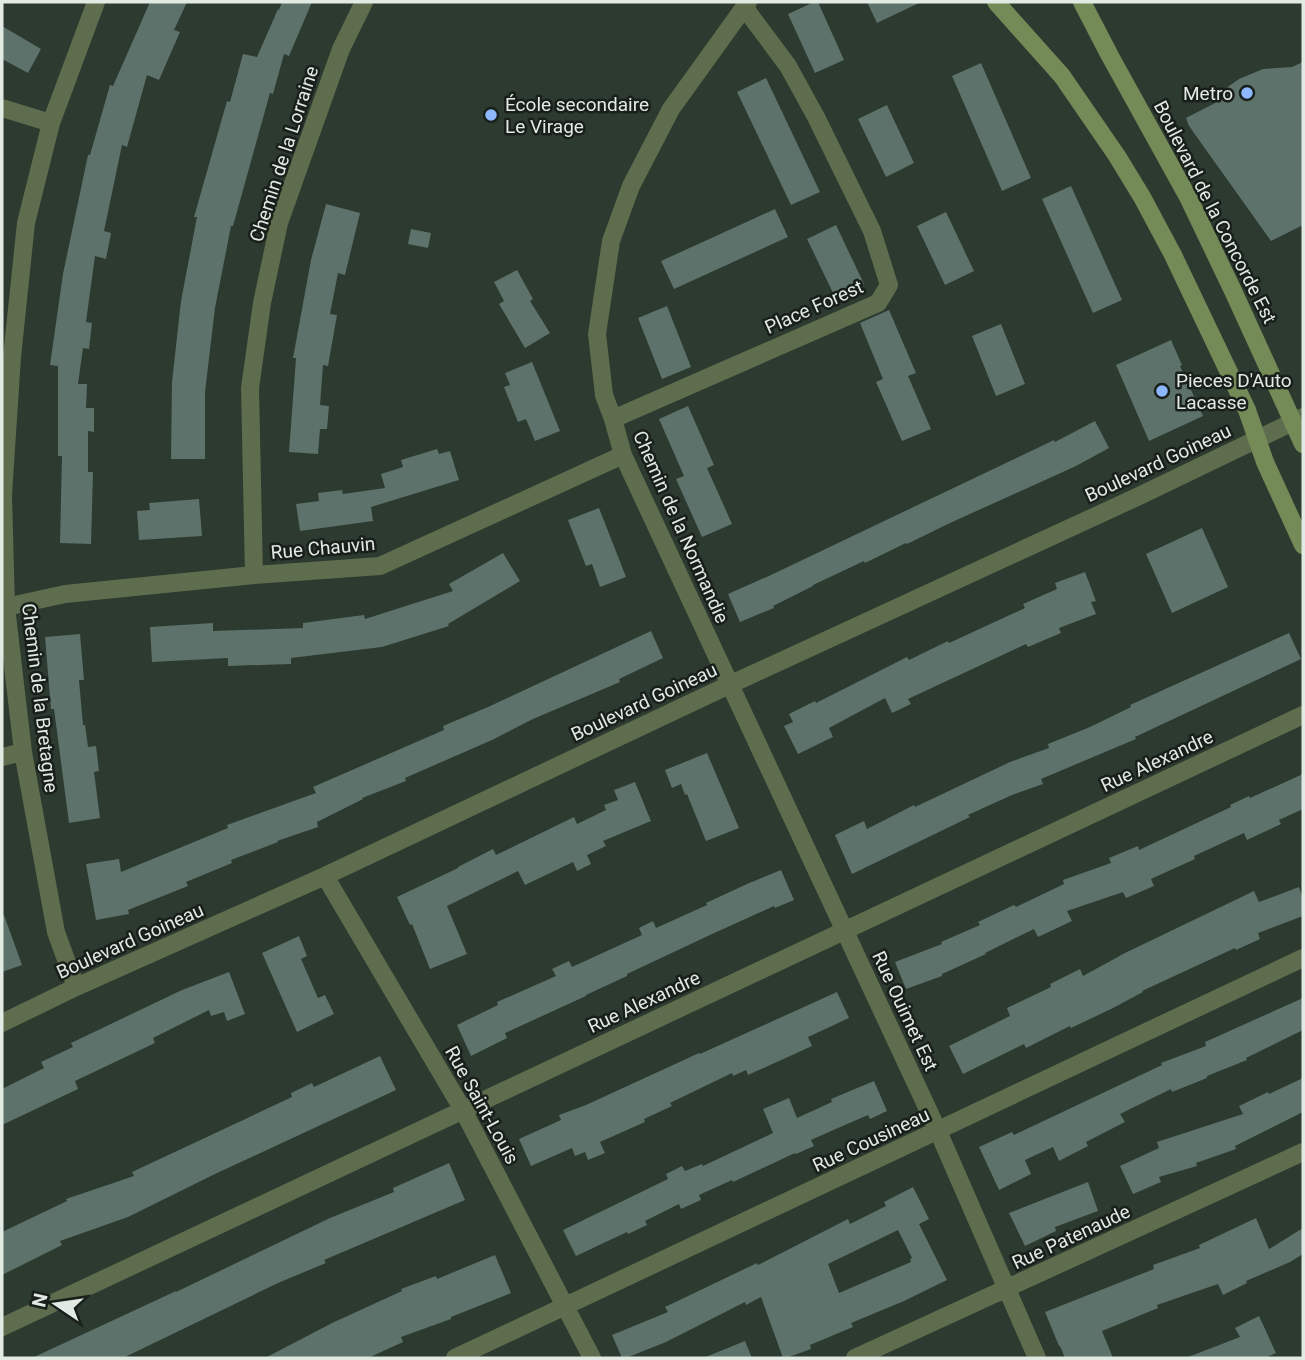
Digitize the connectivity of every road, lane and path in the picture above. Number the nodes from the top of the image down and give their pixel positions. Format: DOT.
graph roads {
  1 [pos="96,2"];
  2 [pos="364,2"];
  3 [pos="996,2"];
  4 [pos="1082,2"];
  5 [pos="746,4"];
  6 [pos="2,108"];
  7 [pos="51,123"];
  8 [pos="7,356"];
  9 [pos="613,419"];
  10 [pos="1298,420"];
  11 [pos="1257,440"];
  12 [pos="1303,444"];
  13 [pos="623,455"];
  14 [pos="1303,545"];
  15 [pos="254,575"];
  16 [pos="6,607"];
  17 [pos="729,685"];
  18 [pos="1303,715"];
  19 [pos="23,752"];
  20 [pos="2,757"];
  21 [pos="325,876"];
  22 [pos="844,931"];
  23 [pos="1303,958"];
  24 [pos="76,987"];
  25 [pos="2,1023"];
  26 [pos="463,1110"];
  27 [pos="938,1131"];
  28 [pos="1303,1152"];
  29 [pos="1008,1289"];
  30 [pos="564,1307"];
  31 [pos="2,1327"];
  32 [pos="455,1358"];
  33 [pos="592,1358"];
  34 [pos="855,1358"];
  35 [pos="1037,1358"];
  1 -- 7 [label="street, Chemin de la Bretagne"];
  2 -- 15 [label="street, Chemin de la Lorraine"];
  3 -- 11 [label="street"];
  4 -- 10 [label="street, Boulevard de la Concorde Est"];
  5 -- 9 [label="street, Chemin de la Normandie"];
  5 -- 9 [label="street, Place Forest"];
  6 -- 7 [label="street"];
  7 -- 8 [label="street, Chemin de la Bretagne"];
  8 -- 16 [label="street, Chemin de la Bretagne"];
  9 -- 13 [label="street, Chemin de la Normandie"];
  10 -- 11 [label="street, Boulevard Goineau"];
  10 -- 12 [label="street, Boulevard de la Concorde Est"];
  11 -- 14 [label="street"];
  11 -- 17 [label="street, Boulevard Goineau"];
  13 -- 15 [label="street, Rue Chauvin"];
  13 -- 17 [label="street, Chemin de la Normandie"];
  15 -- 16 [label="street, Rue Chauvin"];
  16 -- 19 [label="street, Chemin de la Bretagne"];
  17 -- 21 [label="street, Boulevard Goineau"];
  17 -- 22 [label="street, Rue Ouimet Est"];
  18 -- 22 [label="street, Rue Alexandre"];
  19 -- 20 [label="street"];
  19 -- 24 [label="street, Chemin de la Bretagne"];
  21 -- 24 [label="street, Boulevard Goineau"];
  21 -- 26 [label="street, Rue Saint-Louis"];
  22 -- 26 [label="street, Rue Alexandre"];
  22 -- 27 [label="street, Rue Ouimet Est"];
  23 -- 27 [label="street, Rue Cousineau"];
  24 -- 25 [label="street, Boulevard Goineau"];
  26 -- 30 [label="street, Rue Saint-Louis"];
  26 -- 31 [label="street, Rue Alexandre"];
  27 -- 29 [label="street, Rue Ouimet Est"];
  27 -- 30 [label="street, Rue Cousineau"];
  28 -- 29 [label="street, Rue Patenaude"];
  29 -- 34 [label="street, Rue Patenaude"];
  29 -- 35 [label="street, Rue Ouimet Est"];
  30 -- 32 [label="street, Rue Cousineau"];
  30 -- 33 [label="street, Rue Saint-Louis"];
}
